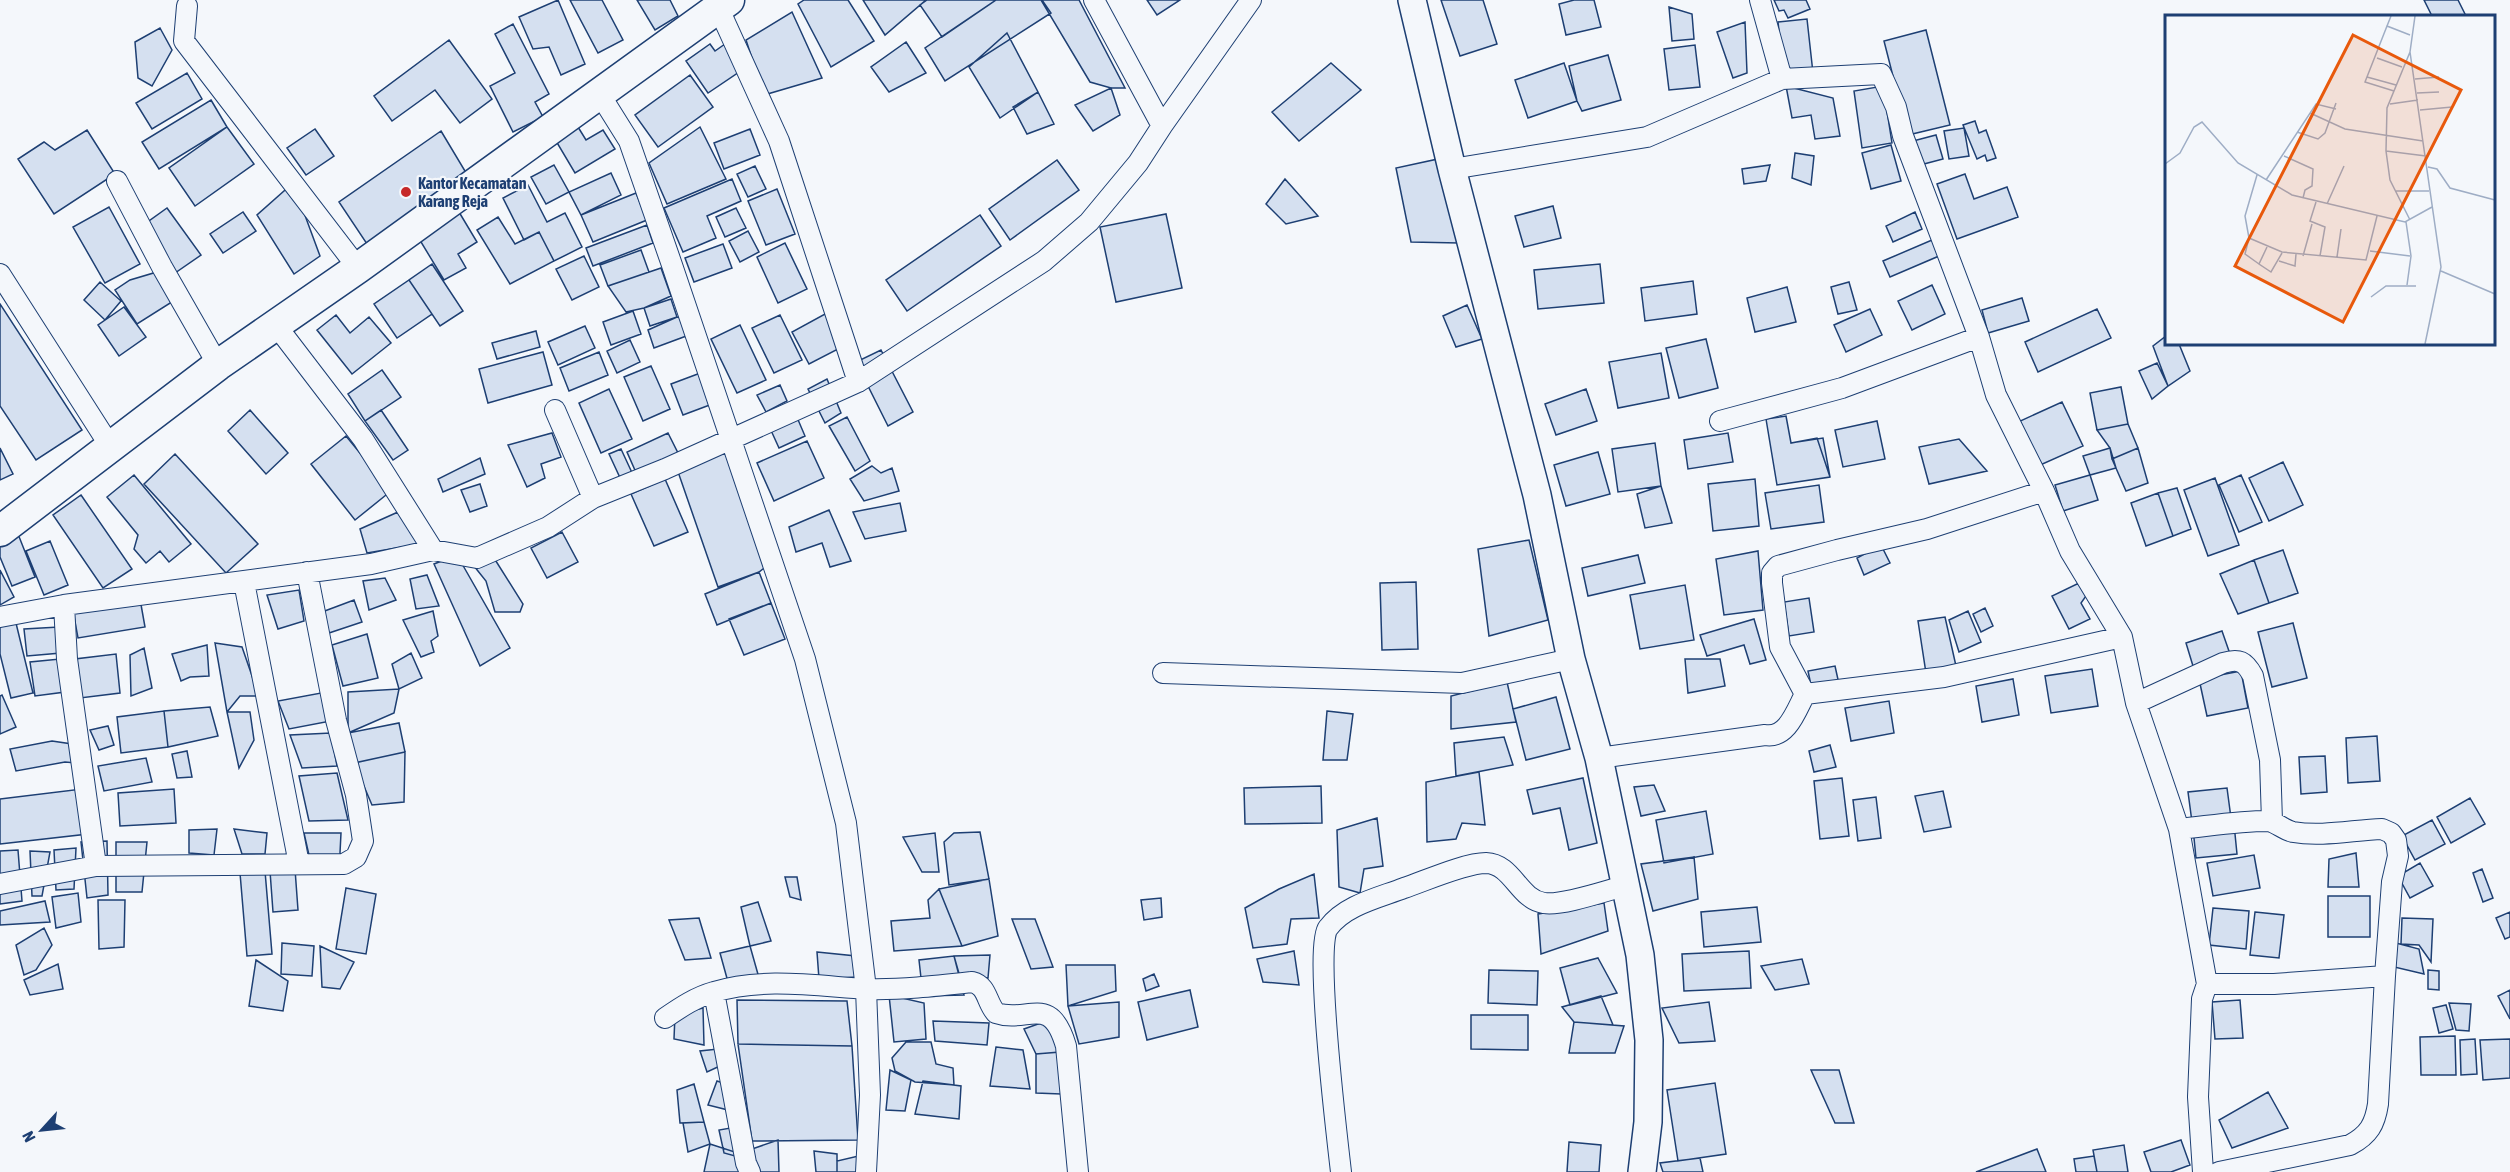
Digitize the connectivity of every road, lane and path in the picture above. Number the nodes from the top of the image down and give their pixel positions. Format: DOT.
graph roads {
  1 [pos="1094,0"];
  2 [pos="1251,0"];
  3 [pos="1412,0"];
  4 [pos="1760,0"];
  5 [pos="723,4"];
  6 [pos="187,6"];
  7 [pos="1782,79"];
  8 [pos="599,93"];
  9 [pos="1162,126"];
  10 [pos="1452,169"];
  11 [pos="117,181"];
  12 [pos="358,268"];
  13 [pos="0,274"];
  14 [pos="275,324"];
  15 [pos="1979,337"];
  16 [pos="218,365"];
  17 [pos="858,382"];
  18 [pos="555,410"];
  19 [pos="1720,422"];
  20 [pos="731,440"];
  21 [pos="110,446"];
  22 [pos="2044,491"];
  23 [pos="593,498"];
  24 [pos="0,531"];
  25 [pos="433,550"];
  26 [pos="306,572"];
  27 [pos="244,582"];
  28 [pos="63,605"];
  29 [pos="0,617"];
  30 [pos="2122,637"];
  31 [pos="1571,659"];
  32 [pos="1163,673"];
  33 [pos="1805,694"];
  34 [pos="2136,703"];
  35 [pos="1599,758"];
  36 [pos="2272,821"];
  37 [pos="2179,830"];
  38 [pos="299,864"];
  39 [pos="96,866"];
  40 [pos="0,884"];
  41 [pos="1624,886"];
  42 [pos="2385,976"];
  43 [pos="2207,984"];
  44 [pos="866,989"];
  45 [pos="714,992"];
  46 [pos="665,1018"];
  47 [pos="750,1172"];
  48 [pos="866,1172"];
  49 [pos="1078,1172"];
  50 [pos="1341,1172"];
  51 [pos="1642,1172"];
  52 [pos="2203,1172"];
  53 [pos="2219,1172"];
  1 -- 9 [label="street"];
  2 -- 9 [label="street"];
  3 -- 10 [label="street"];
  4 -- 7 [label="street"];
  5 -- 8 [label="main road"];
  5 -- 17 [label="street"];
  6 -- 12 [label="street"];
  7 -- 10 [label="street"];
  7 -- 15 [label="street"];
  8 -- 12 [label="main road"];
  8 -- 20 [label="street"];
  9 -- 17 [label="street"];
  10 -- 31 [label="street"];
  11 -- 16 [label="street"];
  12 -- 14 [label="main road"];
  13 -- 21 [label="street"];
  14 -- 16 [label="main road"];
  14 -- 25 [label="street"];
  15 -- 19 [label="street"];
  15 -- 22 [label="street"];
  16 -- 21 [label="main road"];
  17 -- 20 [label="street"];
  18 -- 23 [label="street"];
  20 -- 23 [label="street"];
  20 -- 44 [label="street"];
  21 -- 24 [label="main road"];
  22 -- 30 [label="street"];
  22 -- 33 [label="street"];
  23 -- 25 [label="street"];
  25 -- 26 [label="street"];
  26 -- 27 [label="street"];
  26 -- 38 [label="street"];
  27 -- 28 [label="street"];
  27 -- 38 [label="street"];
  28 -- 29 [label="street"];
  28 -- 39 [label="street"];
  30 -- 33 [label="street"];
  30 -- 34 [label="street"];
  31 -- 32 [label="street"];
  31 -- 35 [label="street"];
  33 -- 35 [label="street"];
  34 -- 36 [label="street"];
  34 -- 37 [label="street"];
  35 -- 41 [label="street"];
  36 -- 37 [label="street"];
  36 -- 42 [label="street"];
  37 -- 43 [label="street"];
  38 -- 39 [label="street"];
  39 -- 40 [label="street"];
  41 -- 50 [label="street"];
  41 -- 51 [label="street"];
  42 -- 43 [label="street"];
  42 -- 53 [label="street"];
  43 -- 52 [label="street"];
  44 -- 45 [label="street"];
  44 -- 48 [label="street"];
  44 -- 49 [label="street"];
  45 -- 46 [label="street"];
  45 -- 47 [label="street"];
}
